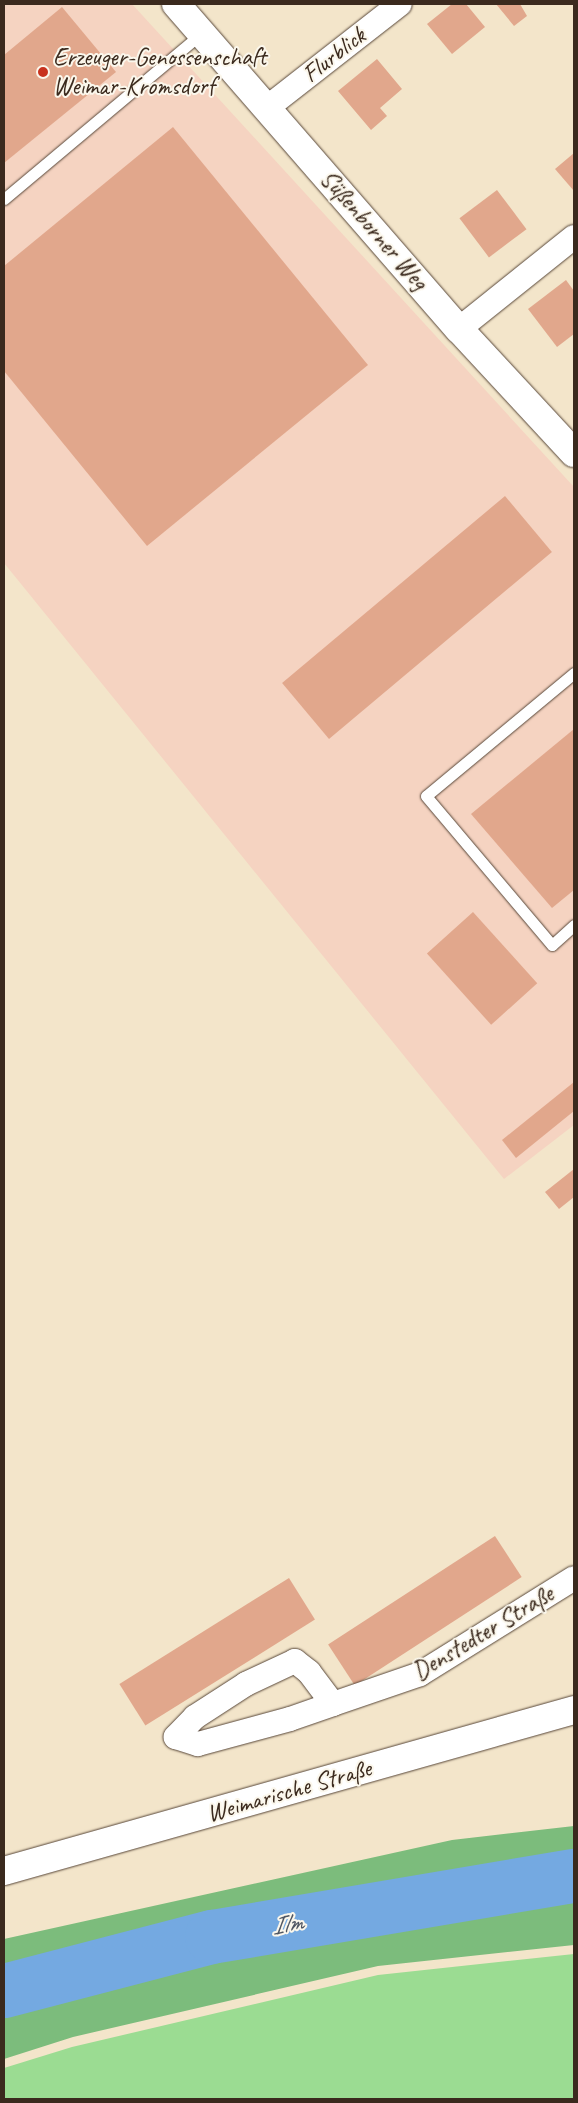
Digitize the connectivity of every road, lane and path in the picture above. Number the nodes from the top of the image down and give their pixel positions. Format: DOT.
graph roads {
  1 [pos="176,4"];
  2 [pos="400,4"];
  3 [pos="202,32"];
  4 [pos="268,107"];
  5 [pos="4,199"];
  6 [pos="574,236"];
  7 [pos="459,329"];
  8 [pos="574,453"];
  9 [pos="574,673"];
  10 [pos="574,925"];
  11 [pos="574,1578"];
  12 [pos="334,1704"];
  13 [pos="574,1710"];
  14 [pos="4,1871"];
  1 -- 3 [label="street, Süßenborner Weg"];
  2 -- 4 [label="street, Flurblick"];
  3 -- 4 [label="street, Süßenborner Weg"];
  3 -- 5 [label="lane"];
  4 -- 7 [label="street, Süßenborner Weg"];
  6 -- 7 [label="street"];
  7 -- 8 [label="street, Süßenborner Weg"];
  9 -- 10 [label="lane"];
  11 -- 12 [label="street, Denstedter Straße"];
  12 -- 12 [label="street, Denstedter Straße"];
  13 -- 14 [label="street, Weimarische Straße"];
}
